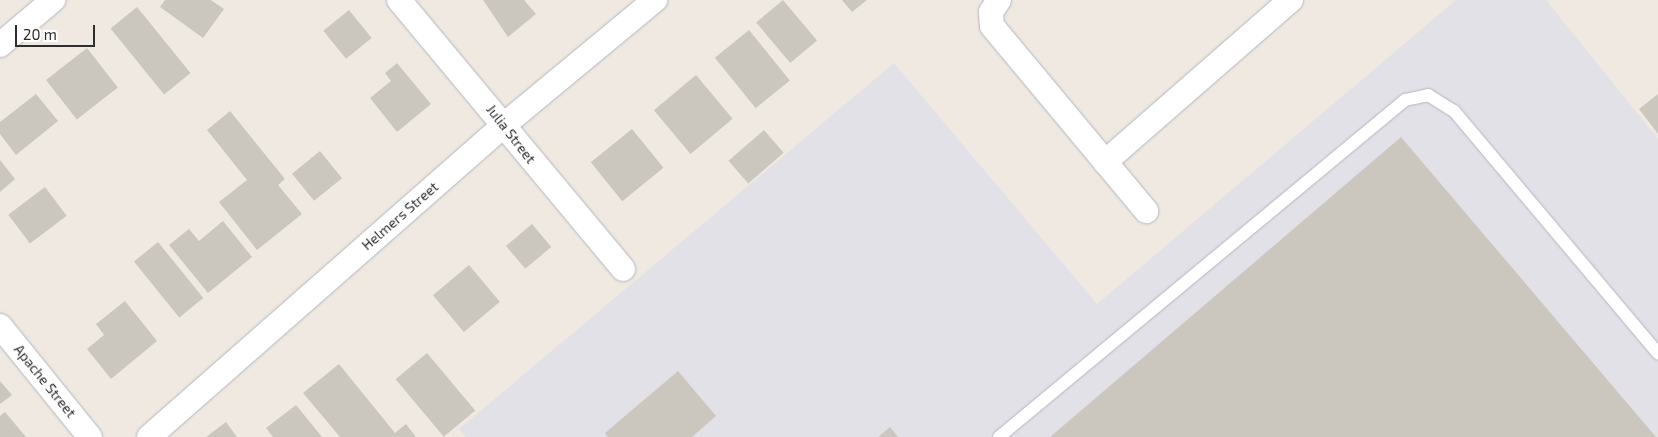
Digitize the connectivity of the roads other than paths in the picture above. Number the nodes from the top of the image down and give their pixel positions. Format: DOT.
graph roads {
  1 [pos="53,0"];
  2 [pos="399,0"];
  3 [pos="655,0"];
  4 [pos="999,0"];
  5 [pos="1291,0"];
  6 [pos="0,45"];
  7 [pos="505,124"];
  8 [pos="1105,162"];
  9 [pos="1146,211"];
  10 [pos="623,269"];
  11 [pos="0,326"];
  12 [pos="1658,353"];
  13 [pos="90,437"];
  14 [pos="149,437"];
  15 [pos="999,437"];
  1 -- 6 [label="street"];
  2 -- 7 [label="street, Julia Street"];
  3 -- 7 [label="street, Helmers Street"];
  4 -- 8 [label="street"];
  5 -- 8 [label="street"];
  7 -- 10 [label="street, Julia Street"];
  7 -- 14 [label="street, Helmers Street"];
  8 -- 9 [label="street"];
  11 -- 13 [label="street, Apache Street"];
  12 -- 15 [label="lane"];
}
